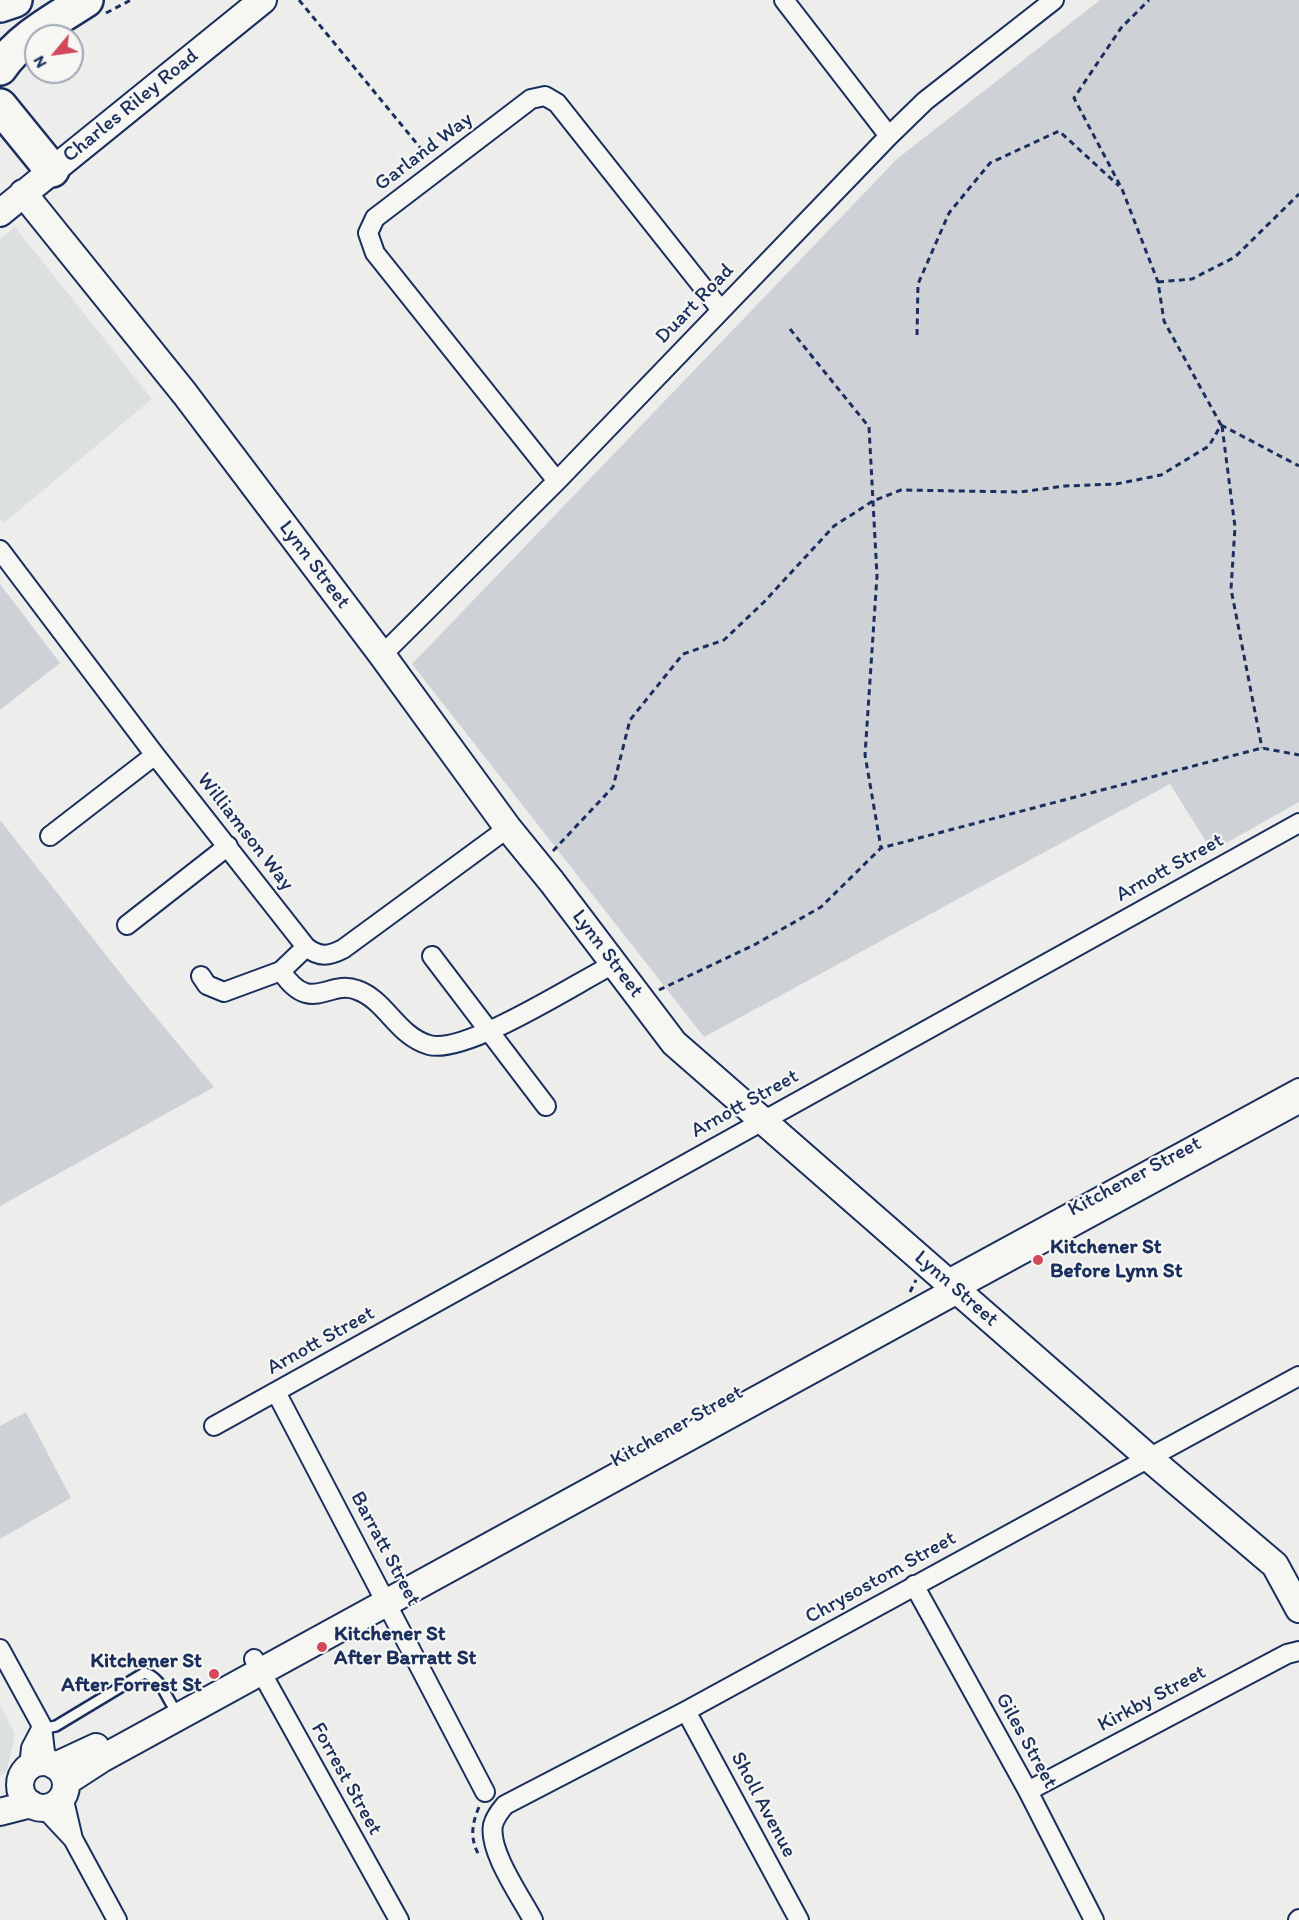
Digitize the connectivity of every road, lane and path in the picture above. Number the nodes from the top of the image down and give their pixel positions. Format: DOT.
graph roads {
  1 [pos="15,0"];
  2 [pos="86,0"];
  3 [pos="263,0"];
  4 [pos="299,0"];
  5 [pos="784,0"];
  6 [pos="1054,0"];
  7 [pos="1149,0"];
  8 [pos="0,5"];
  9 [pos="0,68"];
  10 [pos="0,106"];
  11 [pos="889,136"];
  12 [pos="438,169"];
  13 [pos="52,170"];
  14 [pos="1122,189"];
  15 [pos="23,193"];
  16 [pos="1299,194"];
  17 [pos="0,213"];
  18 [pos="1158,282"];
  19 [pos="721,310"];
  20 [pos="789,329"];
  21 [pos="917,335"];
  22 [pos="1221,425"];
  23 [pos="1299,466"];
  24 [pos="557,481"];
  25 [pos="873,501"];
  26 [pos="0,550"];
  27 [pos="382,655"];
  28 [pos="1262,748"];
  29 [pos="155,755"];
  30 [pos="1299,755"];
  31 [pos="1299,823"];
  32 [pos="508,828"];
  33 [pos="50,836"];
  34 [pos="228,846"];
  35 [pos="880,848"];
  36 [pos="539,866"];
  37 [pos="127,925"];
  38 [pos="306,947"];
  39 [pos="432,956"];
  40 [pos="614,964"];
  41 [pos="281,971"];
  42 [pos="201,976"];
  43 [pos="642,1000"];
  44 [pos="489,1031"];
  45 [pos="1299,1089"];
  46 [pos="1299,1104"];
  47 [pos="546,1106"];
  48 [pos="761,1121"];
  49 [pos="952,1285"];
  50 [pos="1299,1376"];
  51 [pos="276,1392"];
  52 [pos="214,1426"];
  53 [pos="1149,1458"];
  54 [pos="914,1585"];
  55 [pos="385,1596"];
  56 [pos="1299,1610"];
  57 [pos="0,1648"];
  58 [pos="1299,1651"];
  59 [pos="257,1665"];
  60 [pos="172,1705"];
  61 [pos="686,1711"];
  62 [pos="41,1729"];
  63 [pos="45,1784"];
  64 [pos="1028,1791"];
  65 [pos="485,1792"];
  66 [pos="0,1805"];
  67 [pos="0,1812"];
  68 [pos="117,1920"];
  69 [pos="399,1920"];
  70 [pos="533,1920"];
  71 [pos="799,1920"];
  72 [pos="1094,1920"];
  1 -- 8 [label="highway"];
  2 -- 9 [label="highway"];
  3 -- 13 [label="street, Charles Riley Road"];
  4 -- 12 [label="path"];
  5 -- 11 [label="street"];
  6 -- 11 [label="street, Duart Road"];
  7 -- 14 [label="path"];
  10 -- 13 [label="highway"];
  11 -- 19 [label="street, Duart Road"];
  12 -- 19 [label="street, Garland Way"];
  12 -- 24 [label="street, Garland Way"];
  13 -- 15 [label="street, Charles Riley Road"];
  14 -- 18 [label="path"];
  14 -- 21 [label="path"];
  15 -- 17 [label="street, Charles Riley Road"];
  15 -- 27 [label="street, Lynn Street"];
  16 -- 18 [label="path"];
  18 -- 22 [label="path"];
  19 -- 24 [label="street, Duart Road"];
  20 -- 25 [label="path"];
  22 -- 23 [label="path"];
  22 -- 25 [label="path"];
  22 -- 28 [label="path"];
  24 -- 27 [label="street, Duart Road"];
  25 -- 35 [label="path"];
  25 -- 36 [label="path"];
  26 -- 29 [label="street, Williamson Way"];
  27 -- 32 [label="street, Lynn Street"];
  28 -- 30 [label="path"];
  28 -- 35 [label="path"];
  29 -- 33 [label="street"];
  29 -- 34 [label="street, Williamson Way"];
  31 -- 48 [label="street, Arnott Street"];
  32 -- 36 [label="street, Lynn Street"];
  32 -- 38 [label="street"];
  34 -- 37 [label="street"];
  34 -- 38 [label="street, Williamson Way"];
  35 -- 43 [label="path"];
  36 -- 40 [label="street, Lynn Street"];
  38 -- 41 [label="street"];
  39 -- 44 [label="street"];
  40 -- 43 [label="street, Lynn Street"];
  40 -- 44 [label="street"];
  41 -- 42 [label="street"];
  41 -- 44 [label="street"];
  43 -- 48 [label="street, Lynn Street"];
  44 -- 47 [label="street"];
  45 -- 49 [label="street, Kitchener Street"];
  46 -- 49 [label="street, Kitchener Street"];
  48 -- 49 [label="street, Lynn Street"];
  48 -- 51 [label="street, Arnott Street"];
  49 -- 53 [label="street, Lynn Street"];
  49 -- 55 [label="street, Kitchener Street"];
  50 -- 53 [label="street, Chrysostom Street"];
  51 -- 52 [label="street, Arnott Street"];
  51 -- 55 [label="street, Barratt Street"];
  53 -- 54 [label="street, Chrysostom Street"];
  53 -- 56 [label="street, Lynn Street"];
  54 -- 61 [label="street, Chrysostom Street"];
  54 -- 64 [label="street, Giles Street"];
  55 -- 59 [label="street, Kitchener Street"];
  55 -- 65 [label="street, Barratt Street"];
  57 -- 62 [label="street"];
  58 -- 64 [label="street, Kirkby Street"];
  59 -- 60 [label="street, Kitchener Street"];
  59 -- 63 [label="street, Kitchener Street"];
  59 -- 69 [label="street, Forrest Street"];
  60 -- 62 [label="lane"];
  60 -- 63 [label="street, Kitchener Street"];
  61 -- 70 [label="street, Chrysostom Street"];
  61 -- 71 [label="street, Sholl Avenue"];
  62 -- 63 [label="street"];
  63 -- 66 [label="street, Kitchener Street"];
  63 -- 67 [label="street, Kitchener Street"];
  63 -- 68 [label="street"];
  64 -- 72 [label="street, Giles Street"];
}
